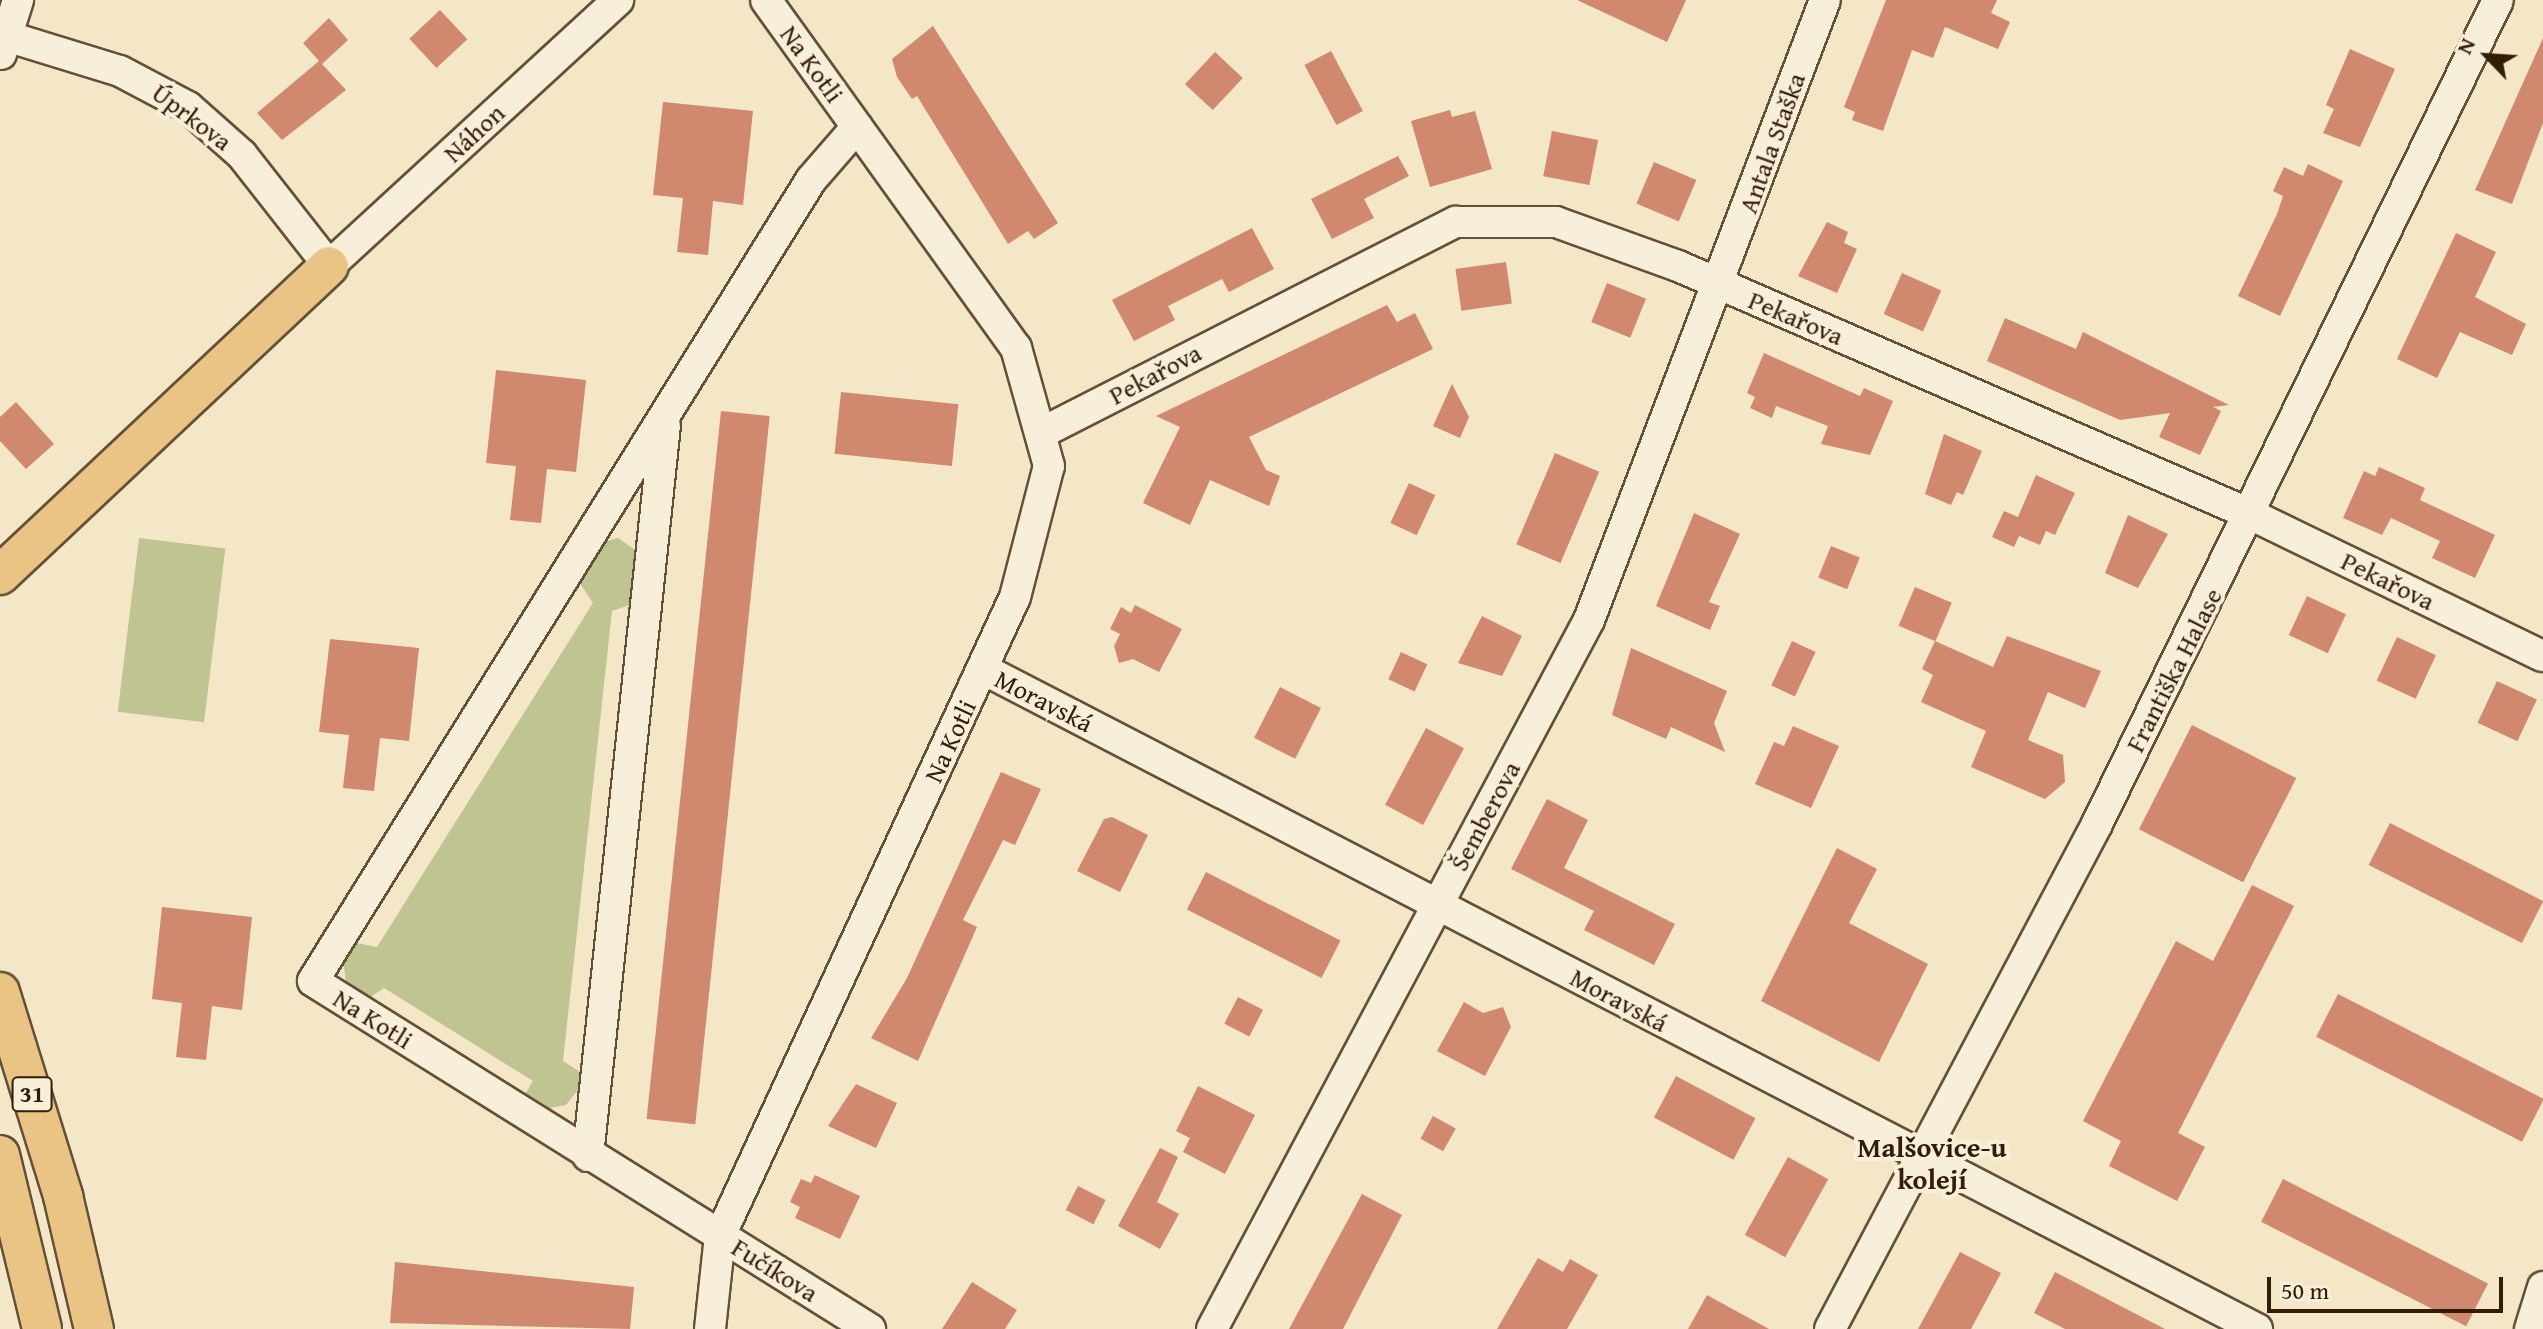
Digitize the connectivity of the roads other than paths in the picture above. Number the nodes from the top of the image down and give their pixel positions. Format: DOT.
graph roads {
  1 [pos="18,0"];
  2 [pos="618,0"];
  3 [pos="766,0"];
  4 [pos="1825,0"];
  5 [pos="2498,0"];
  6 [pos="3,46"];
  7 [pos="857,127"];
  8 [pos="329,266"];
  9 [pos="1720,285"];
  10 [pos="666,420"];
  11 [pos="1045,431"];
  12 [pos="2252,515"];
  13 [pos="37,535"];
  14 [pos="0,562"];
  15 [pos="0,575"];
  16 [pos="2543,656"];
  17 [pos="983,669"];
  18 [pos="1438,906"];
  19 [pos="0,992"];
  20 [pos="0,1155"];
  21 [pos="588,1156"];
  22 [pos="1924,1159"];
  23 [pos="720,1236"];
  24 [pos="2543,1287"];
  25 [pos="42,1329"];
  26 [pos="94,1329"];
  27 [pos="710,1329"];
  28 [pos="870,1329"];
  29 [pos="1212,1329"];
  30 [pos="1830,1329"];
  31 [pos="2257,1329"];
  32 [pos="2530,1329"];
  1 -- 6 [label="street, Úprkova"];
  2 -- 8 [label="street, Náhon"];
  3 -- 7 [label="street, Na Kotli"];
  4 -- 9 [label="street, Antala Staška"];
  5 -- 12 [label="street, Františka Halase"];
  6 -- 8 [label="street, Úprkova"];
  7 -- 10 [label="street, Na Kotli"];
  7 -- 11 [label="street, Na Kotli"];
  8 -- 13 [label="main road"];
  9 -- 11 [label="street, Pekařova"];
  9 -- 12 [label="street, Pekařova"];
  9 -- 18 [label="street, Šemberova"];
  10 -- 21 [label="street, Na Kotli"];
  10 -- 21 [label="street, Na Kotli"];
  11 -- 17 [label="street, Na Kotli"];
  12 -- 16 [label="street, Pekařova"];
  12 -- 22 [label="street, Františka Halase"];
  13 -- 14 [label="main road"];
  13 -- 15 [label="main road"];
  17 -- 18 [label="street, Moravská"];
  17 -- 23 [label="street, Na Kotli"];
  18 -- 22 [label="street, Moravská"];
  18 -- 29 [label="street, Šemberova"];
  19 -- 26 [label="main road, 31"];
  20 -- 25 [label="main road"];
  21 -- 23 [label="street, Na Kotli"];
  22 -- 30 [label="street, Františka Halase"];
  22 -- 31 [label="street, Moravská"];
  23 -- 27 [label="street, Na Kotli"];
  23 -- 28 [label="street, Fučíkova"];
  24 -- 32 [label="street"];
}
